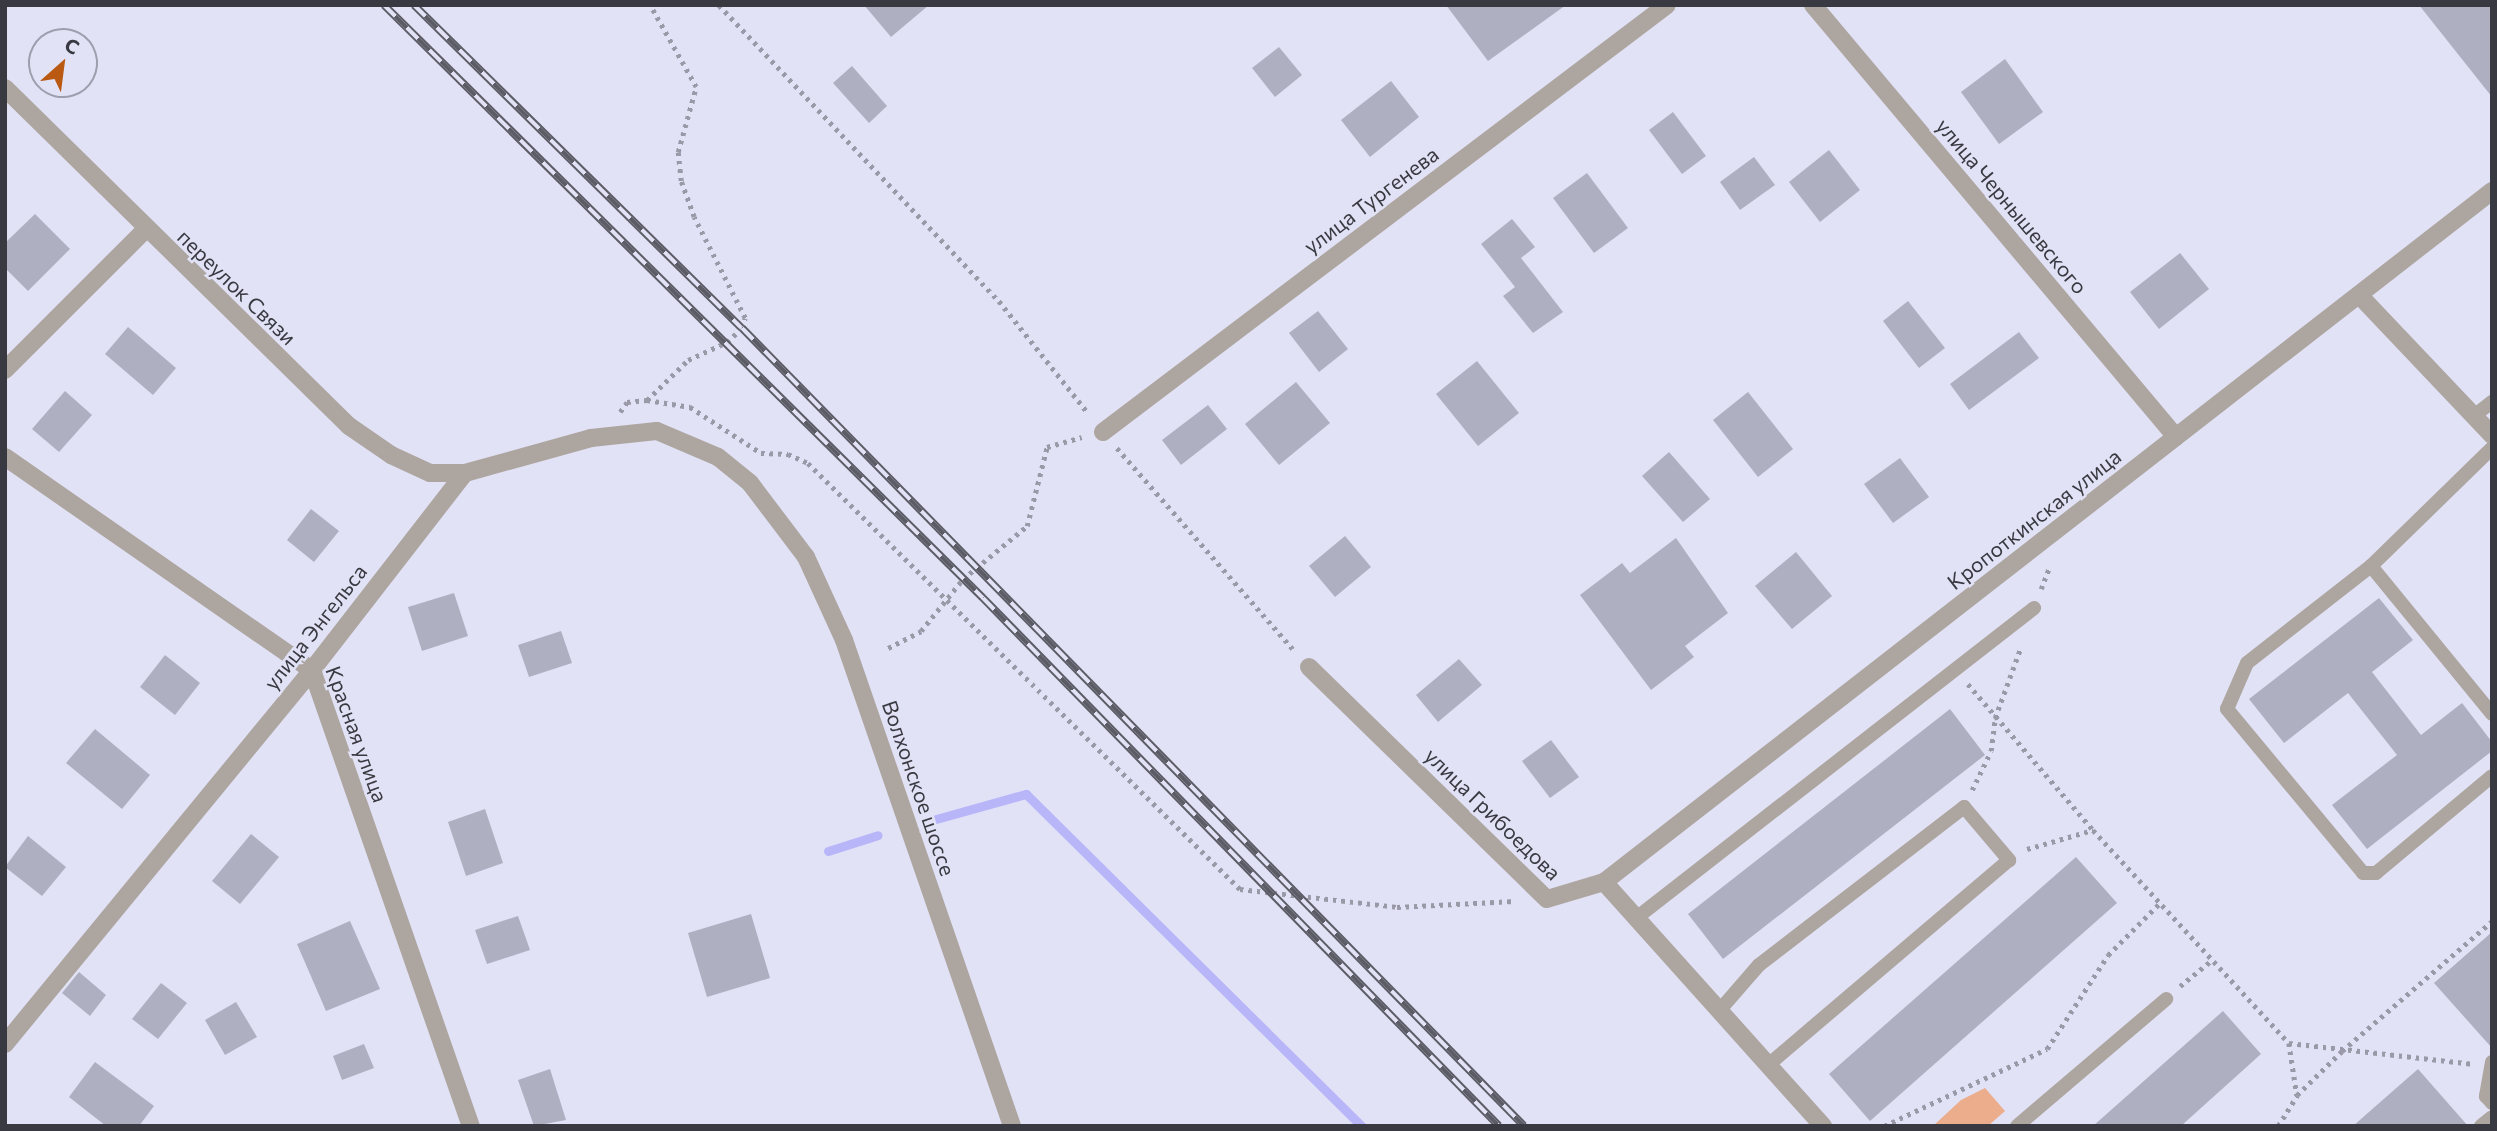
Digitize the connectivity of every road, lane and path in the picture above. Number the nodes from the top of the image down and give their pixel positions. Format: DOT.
graph roads {
  1 [pos="650,5"];
  2 [pos="719,5"];
  3 [pos="1667,5"];
  4 [pos="1813,5"];
  5 [pos="5,88"];
  6 [pos="2492,191"];
  7 [pos="145,230"];
  8 [pos="2360,296"];
  9 [pos="5,370"];
  10 [pos="647,400"];
  11 [pos="2492,402"];
  12 [pos="2473,416"];
  13 [pos="622,432"];
  14 [pos="1103,432"];
  15 [pos="2492,435"];
  16 [pos="2176,437"];
  17 [pos="2492,448"];
  18 [pos="5,457"];
  19 [pos="465,473"];
  20 [pos="2052,560"];
  21 [pos="2371,566"];
  22 [pos="951,599"];
  23 [pos="2034,608"];
  24 [pos="888,648"];
  25 [pos="1309,667"];
  26 [pos="1956,669"];
  27 [pos="312,670"];
  28 [pos="2492,714"];
  29 [pos="1995,718"];
  30 [pos="2492,776"];
  31 [pos="1964,807"];
  32 [pos="2093,830"];
  33 [pos="2009,859"];
  34 [pos="1604,882"];
  35 [pos="1547,900"];
  36 [pos="2160,903"];
  37 [pos="1635,919"];
  38 [pos="2492,921"];
  39 [pos="2212,960"];
  40 [pos="2166,999"];
  41 [pos="1719,1011"];
  42 [pos="2289,1043"];
  43 [pos="5,1044"];
  44 [pos="2342,1051"];
  45 [pos="2490,1064"];
  46 [pos="1768,1065"];
  47 [pos="2297,1095"];
  48 [pos="2492,1103"];
  49 [pos="2492,1116"];
  50 [pos="471,1126"];
  51 [pos="1012,1126"];
  52 [pos="1823,1126"];
  53 [pos="1884,1126"];
  54 [pos="2017,1126"];
  55 [pos="2278,1126"];
  56 [pos="2482,1126"];
  1 -- 10 [label="path"];
  2 -- 14 [label="path"];
  3 -- 14 [label="street, улица Тургенева"];
  4 -- 16 [label="street, улица Чернышевского"];
  5 -- 7 [label="street, переулок Связи"];
  6 -- 8 [label="street, Кропоткинская улица"];
  7 -- 9 [label="street"];
  7 -- 19 [label="street, переулок Связи"];
  8 -- 12 [label="street"];
  8 -- 16 [label="street, Кропоткинская улица"];
  10 -- 13 [label="path"];
  10 -- 22 [label="path"];
  11 -- 12 [label="lane"];
  12 -- 15 [label="street"];
  13 -- 19 [label="street"];
  13 -- 51 [label="street, Волхонское шоссе"];
  14 -- 22 [label="path"];
  14 -- 25 [label="path"];
  16 -- 34 [label="street, Кропоткинская улица"];
  17 -- 21 [label="lane"];
  18 -- 27 [label="street, Красная улица"];
  19 -- 27 [label="street, улица Энгельса"];
  20 -- 23 [label="path"];
  21 -- 28 [label="lane"];
  21 -- 30 [label="lane"];
  22 -- 24 [label="path"];
  22 -- 35 [label="path"];
  23 -- 26 [label="lane"];
  23 -- 29 [label="path"];
  25 -- 35 [label="street, улица Грибоедова"];
  26 -- 29 [label="path"];
  26 -- 37 [label="lane"];
  27 -- 43 [label="street, улица Энгельса"];
  27 -- 50 [label="street, Красная улица"];
  29 -- 31 [label="path"];
  29 -- 32 [label="path"];
  31 -- 33 [label="lane"];
  31 -- 41 [label="lane"];
  32 -- 33 [label="path"];
  32 -- 36 [label="path"];
  33 -- 46 [label="lane"];
  34 -- 35 [label="street, улица Грибоедова"];
  34 -- 37 [label="street"];
  36 -- 39 [label="path"];
  36 -- 53 [label="path"];
  37 -- 41 [label="street"];
  38 -- 44 [label="path"];
  39 -- 40 [label="path"];
  39 -- 42 [label="path"];
  40 -- 54 [label="lane"];
  41 -- 46 [label="street"];
  42 -- 44 [label="path"];
  42 -- 47 [label="path"];
  44 -- 45 [label="path"];
  44 -- 47 [label="path"];
  45 -- 48 [label="lane"];
  46 -- 52 [label="street"];
  47 -- 55 [label="path"];
  49 -- 56 [label="lane"];
}
